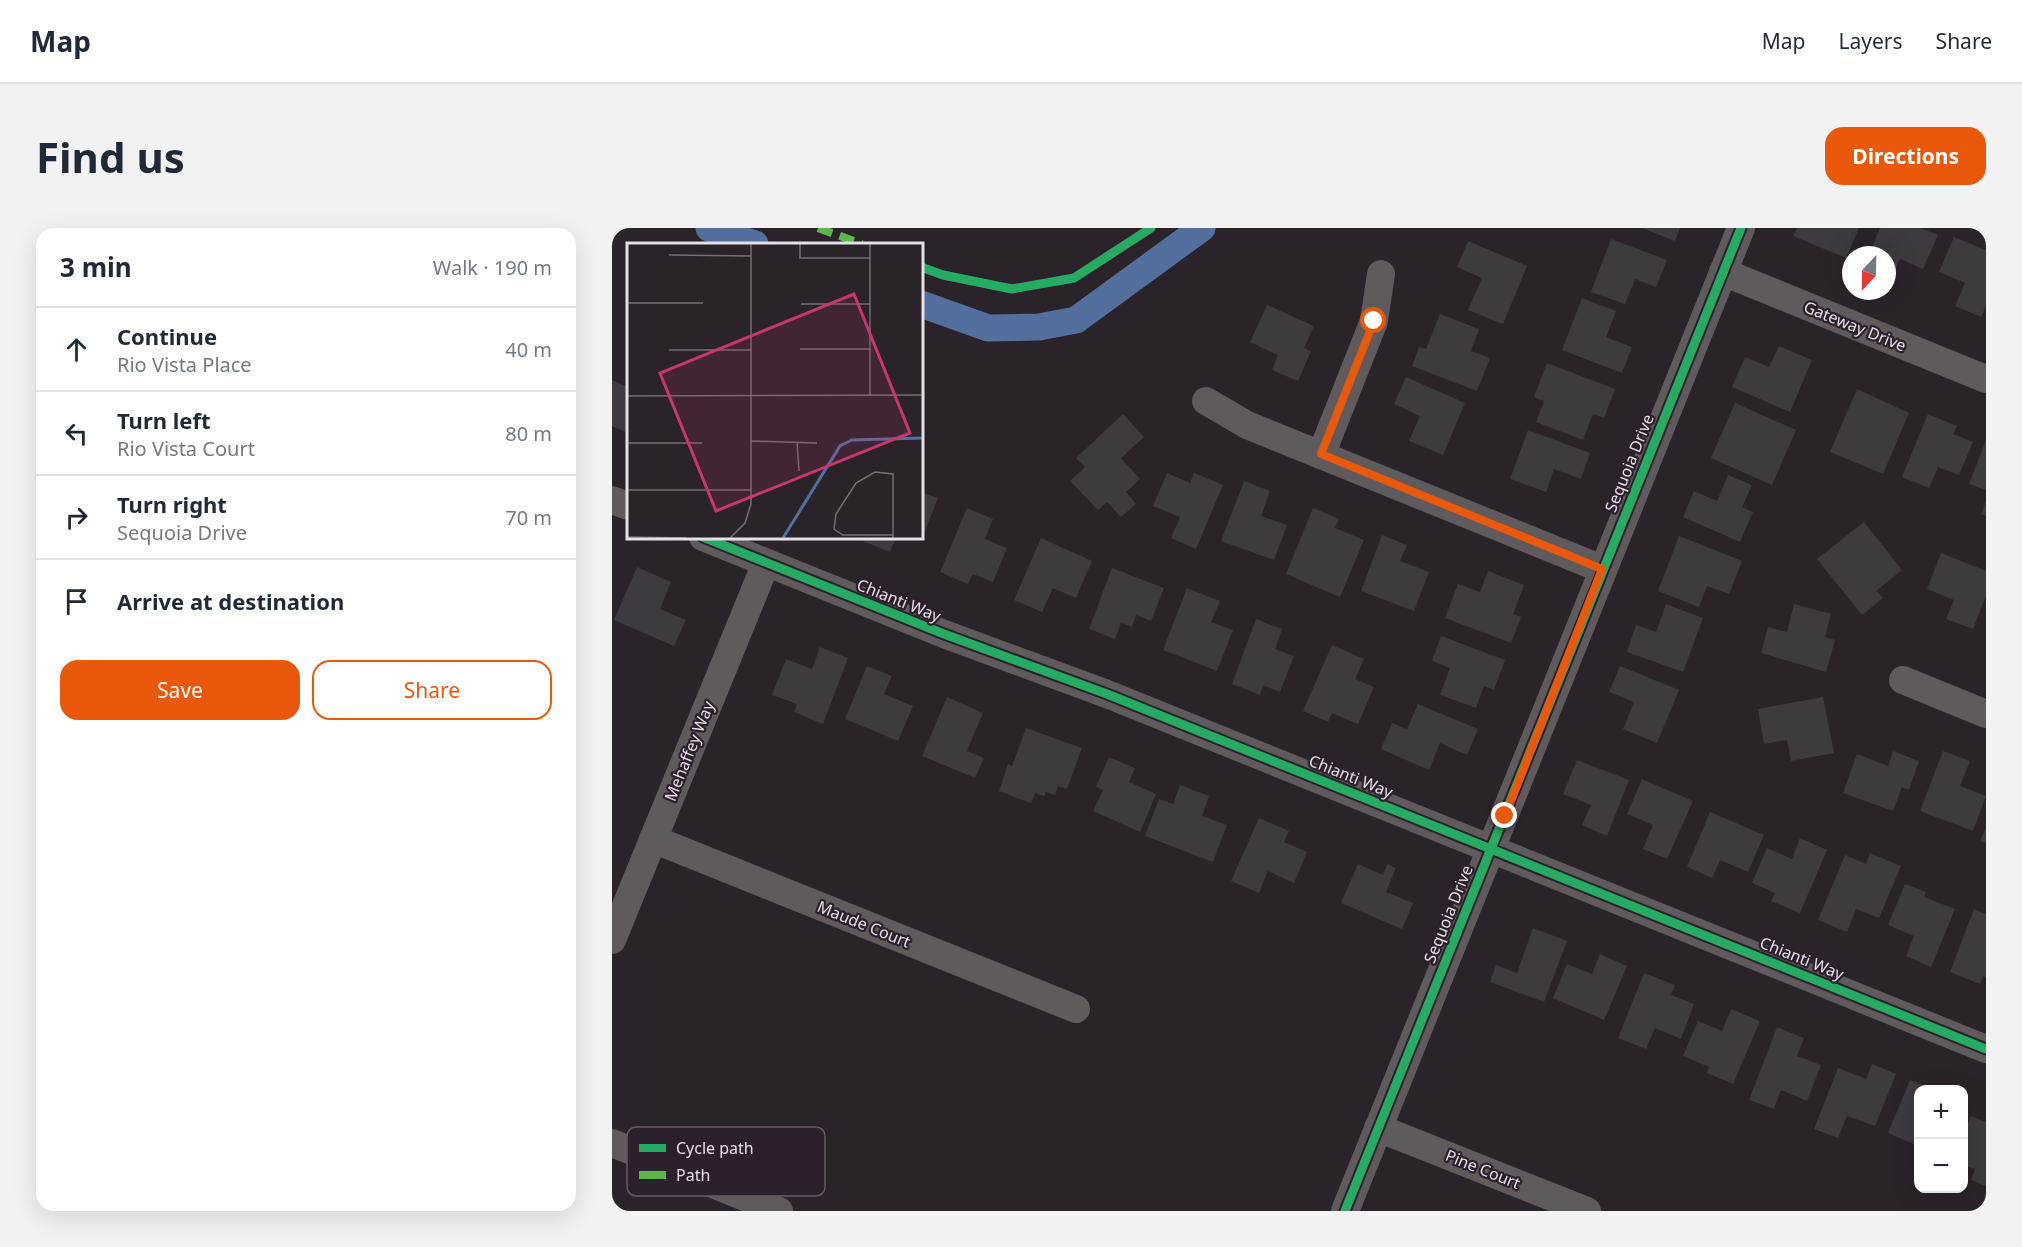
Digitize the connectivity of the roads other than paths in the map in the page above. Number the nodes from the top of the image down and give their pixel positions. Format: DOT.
graph roads {
  1 [pos="1741,228"];
  2 [pos="1723,272"];
  3 [pos="1381,274"];
  4 [pos="1986,379"];
  5 [pos="1206,401"];
  6 [pos="1321,454"];
  7 [pos="612,500"];
  8 [pos="627,506"];
  9 [pos="706,538"];
  10 [pos="766,562"];
  11 [pos="1602,569"];
  12 [pos="1903,680"];
  13 [pos="1986,714"];
  14 [pos="653,838"];
  15 [pos="1491,849"];
  16 [pos="612,940"];
  17 [pos="1076,1009"];
  18 [pos="1986,1049"];
  19 [pos="1378,1128"];
  20 [pos="612,1143"];
  21 [pos="627,1149"];
  22 [pos="742,1196"];
  23 [pos="779,1211"];
  24 [pos="1345,1211"];
  25 [pos="1587,1211"];
  1 -- 2 [label="street, Sequoia Drive"];
  2 -- 4 [label="street, Gateway Drive"];
  2 -- 11 [label="street, Sequoia Drive"];
  3 -- 6 [label="street"];
  5 -- 6 [label="street"];
  6 -- 11 [label="street"];
  7 -- 8 [label="street"];
  9 -- 10 [label="street, Chianti Way"];
  10 -- 14 [label="street, Mehaffey Way"];
  10 -- 15 [label="street, Chianti Way"];
  11 -- 15 [label="street, Sequoia Drive"];
  12 -- 13 [label="street"];
  14 -- 16 [label="street, Mehaffey Way"];
  14 -- 17 [label="street, Maude Court"];
  15 -- 18 [label="street, Chianti Way"];
  15 -- 19 [label="street, Sequoia Drive"];
  19 -- 24 [label="street, Sequoia Drive"];
  19 -- 25 [label="street, Pine Court"];
  20 -- 21 [label="street"];
  22 -- 23 [label="street"];
}
